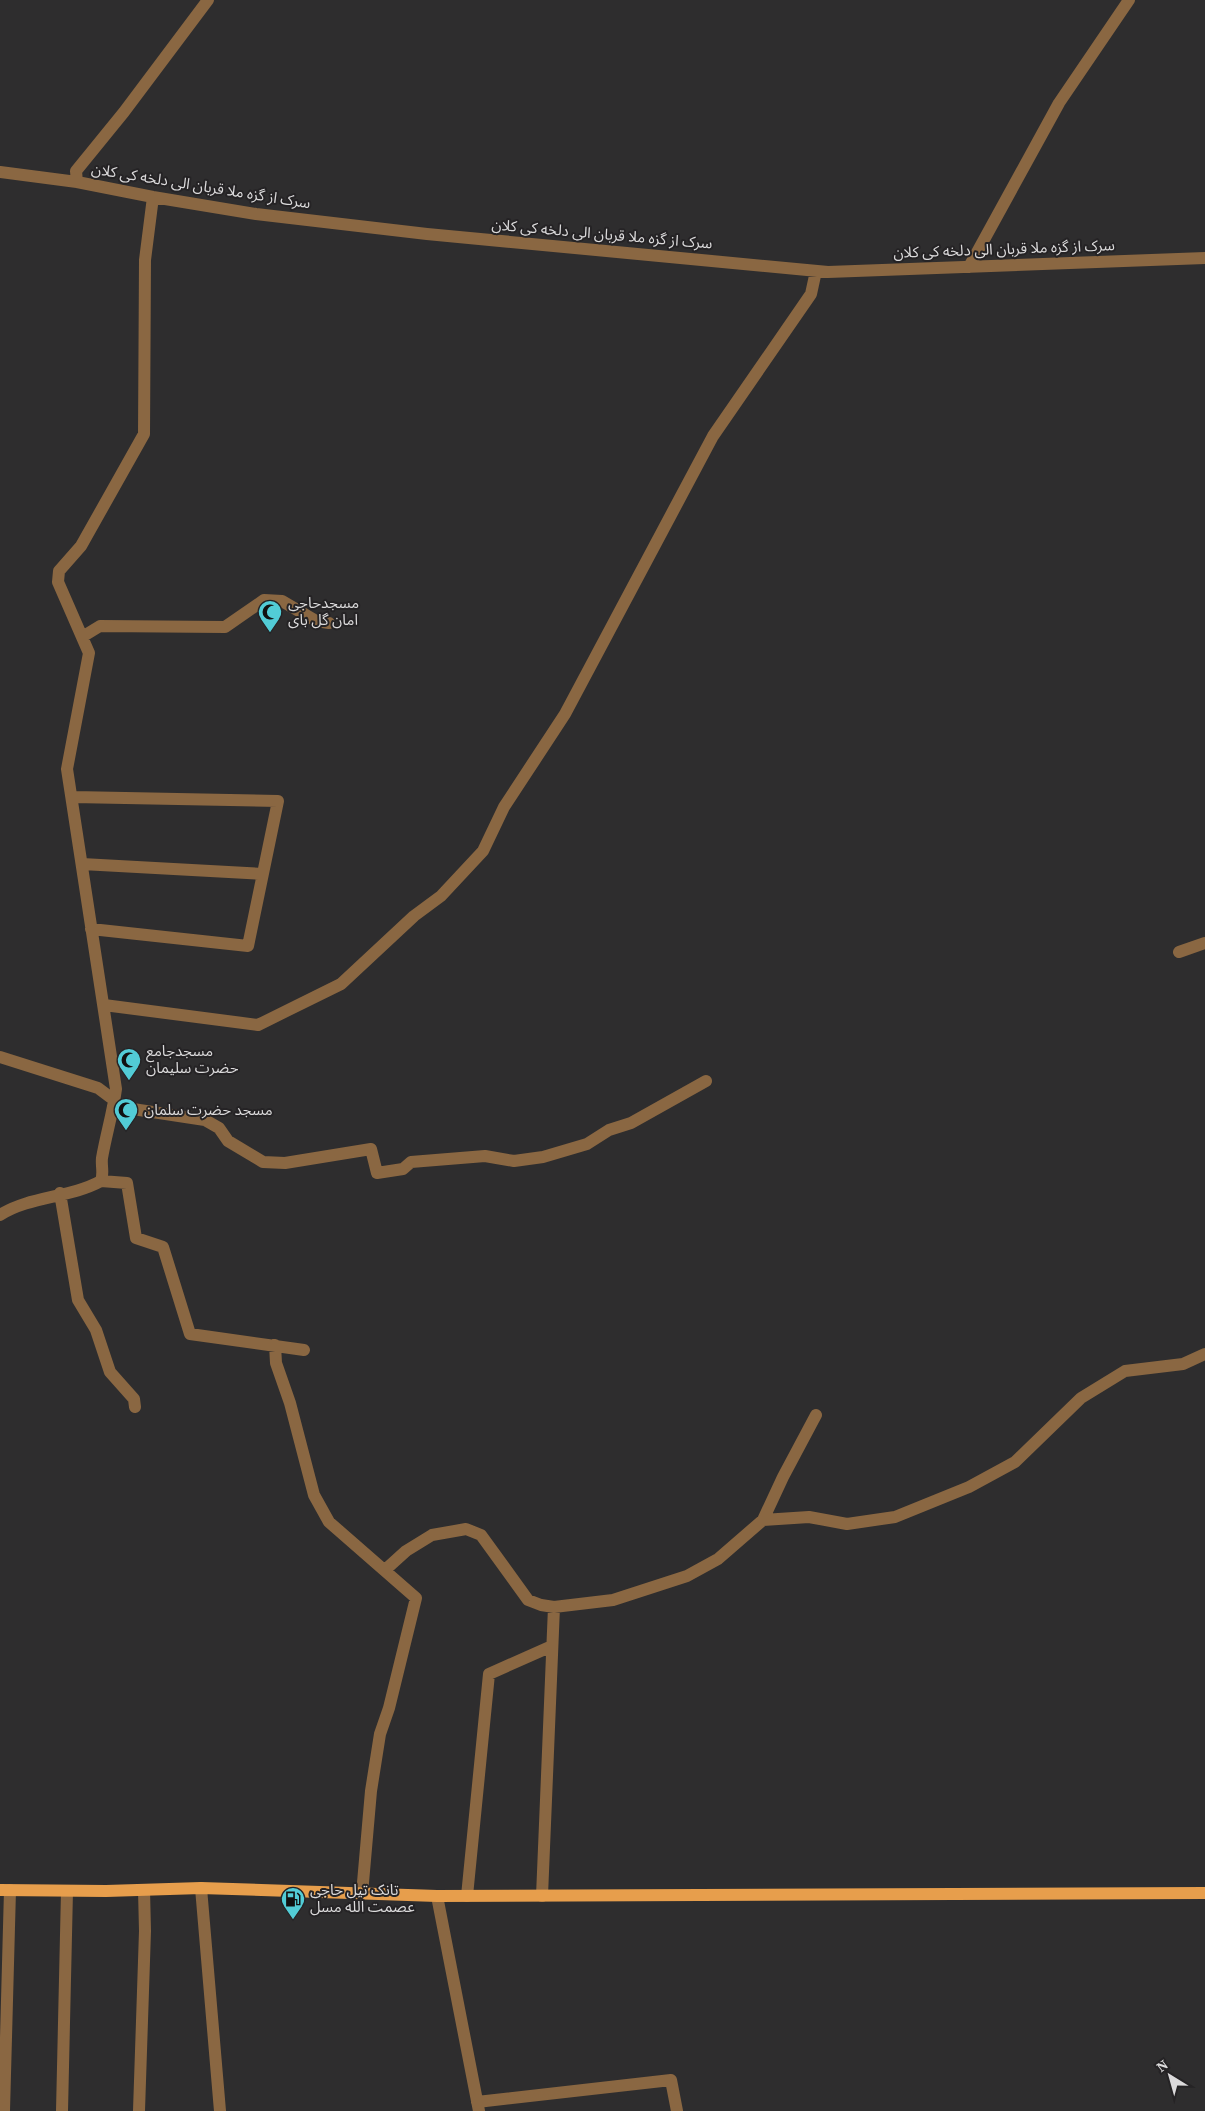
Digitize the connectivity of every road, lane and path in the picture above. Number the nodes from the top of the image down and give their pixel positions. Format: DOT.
graph roads {
  1 [pos="208,0"];
  2 [pos="1129,0"];
  3 [pos="0,172"];
  4 [pos="76,182"];
  5 [pos="153,197"];
  6 [pos="1205,258"];
  7 [pos="969,267"];
  8 [pos="816,271"];
  9 [pos="329,623"];
  10 [pos="82,637"];
  11 [pos="73,797"];
  12 [pos="82,864"];
  13 [pos="263,874"];
  14 [pos="91,929"];
  15 [pos="1205,943"];
  16 [pos="1180,952"];
  17 [pos="104,1005"];
  18 [pos="0,1057"];
  19 [pos="706,1081"];
  20 [pos="114,1103"];
  21 [pos="101,1181"];
  22 [pos="60,1193"];
  23 [pos="0,1215"];
  24 [pos="275,1345"];
  25 [pos="304,1350"];
  26 [pos="1205,1354"];
  27 [pos="135,1408"];
  28 [pos="816,1415"];
  29 [pos="763,1520"];
  30 [pos="385,1570"];
  31 [pos="554,1607"];
  32 [pos="552,1646"];
  33 [pos="201,1888"];
  34 [pos="5,1890"];
  35 [pos="144,1890"];
  36 [pos="67,1891"];
  37 [pos="1205,1893"];
  38 [pos="362,1894"];
  39 [pos="437,1896"];
  40 [pos="467,1896"];
  41 [pos="542,1896"];
  42 [pos="478,2107"];
  43 [pos="4,2111"];
  44 [pos="62,2111"];
  45 [pos="139,2111"];
  46 [pos="220,2111"];
  47 [pos="677,2111"];
  1 -- 4 [label="street"];
  2 -- 7 [label="street"];
  3 -- 4 [label="street, سرک از گزه ملا قربان الی دلخه کی کلان"];
  4 -- 5 [label="street, سرک از گزه ملا قربان الی دلخه کی کلان"];
  5 -- 8 [label="street, سرک از گزه ملا قربان الی دلخه کی کلان"];
  5 -- 10 [label="street"];
  6 -- 7 [label="street, سرک از گزه ملا قربان الی دلخه کی کلان"];
  7 -- 8 [label="street, سرک از گزه ملا قربان الی دلخه کی کلان"];
  8 -- 17 [label="street"];
  9 -- 10 [label="street"];
  10 -- 11 [label="street"];
  11 -- 12 [label="street"];
  11 -- 13 [label="street"];
  12 -- 13 [label="street"];
  12 -- 14 [label="street"];
  13 -- 14 [label="street"];
  14 -- 17 [label="street"];
  15 -- 16 [label="street"];
  17 -- 20 [label="street"];
  18 -- 20 [label="street"];
  19 -- 20 [label="street"];
  20 -- 21 [label="street"];
  21 -- 22 [label="street"];
  21 -- 24 [label="street"];
  22 -- 23 [label="street"];
  22 -- 27 [label="street"];
  24 -- 25 [label="street"];
  24 -- 30 [label="street"];
  26 -- 29 [label="street"];
  28 -- 29 [label="street"];
  29 -- 31 [label="street"];
  30 -- 31 [label="street"];
  30 -- 38 [label="street"];
  31 -- 32 [label="street"];
  32 -- 40 [label="street"];
  32 -- 41 [label="street"];
  33 -- 35 [label="main road"];
  33 -- 38 [label="main road"];
  33 -- 46 [label="street"];
  34 -- 36 [label="main road"];
  34 -- 43 [label="street"];
  35 -- 36 [label="main road"];
  35 -- 45 [label="street"];
  36 -- 44 [label="street"];
  37 -- 41 [label="main road"];
  38 -- 39 [label="main road"];
  39 -- 40 [label="main road"];
  39 -- 42 [label="street"];
  40 -- 41 [label="main road"];
  42 -- 47 [label="street"];
}
